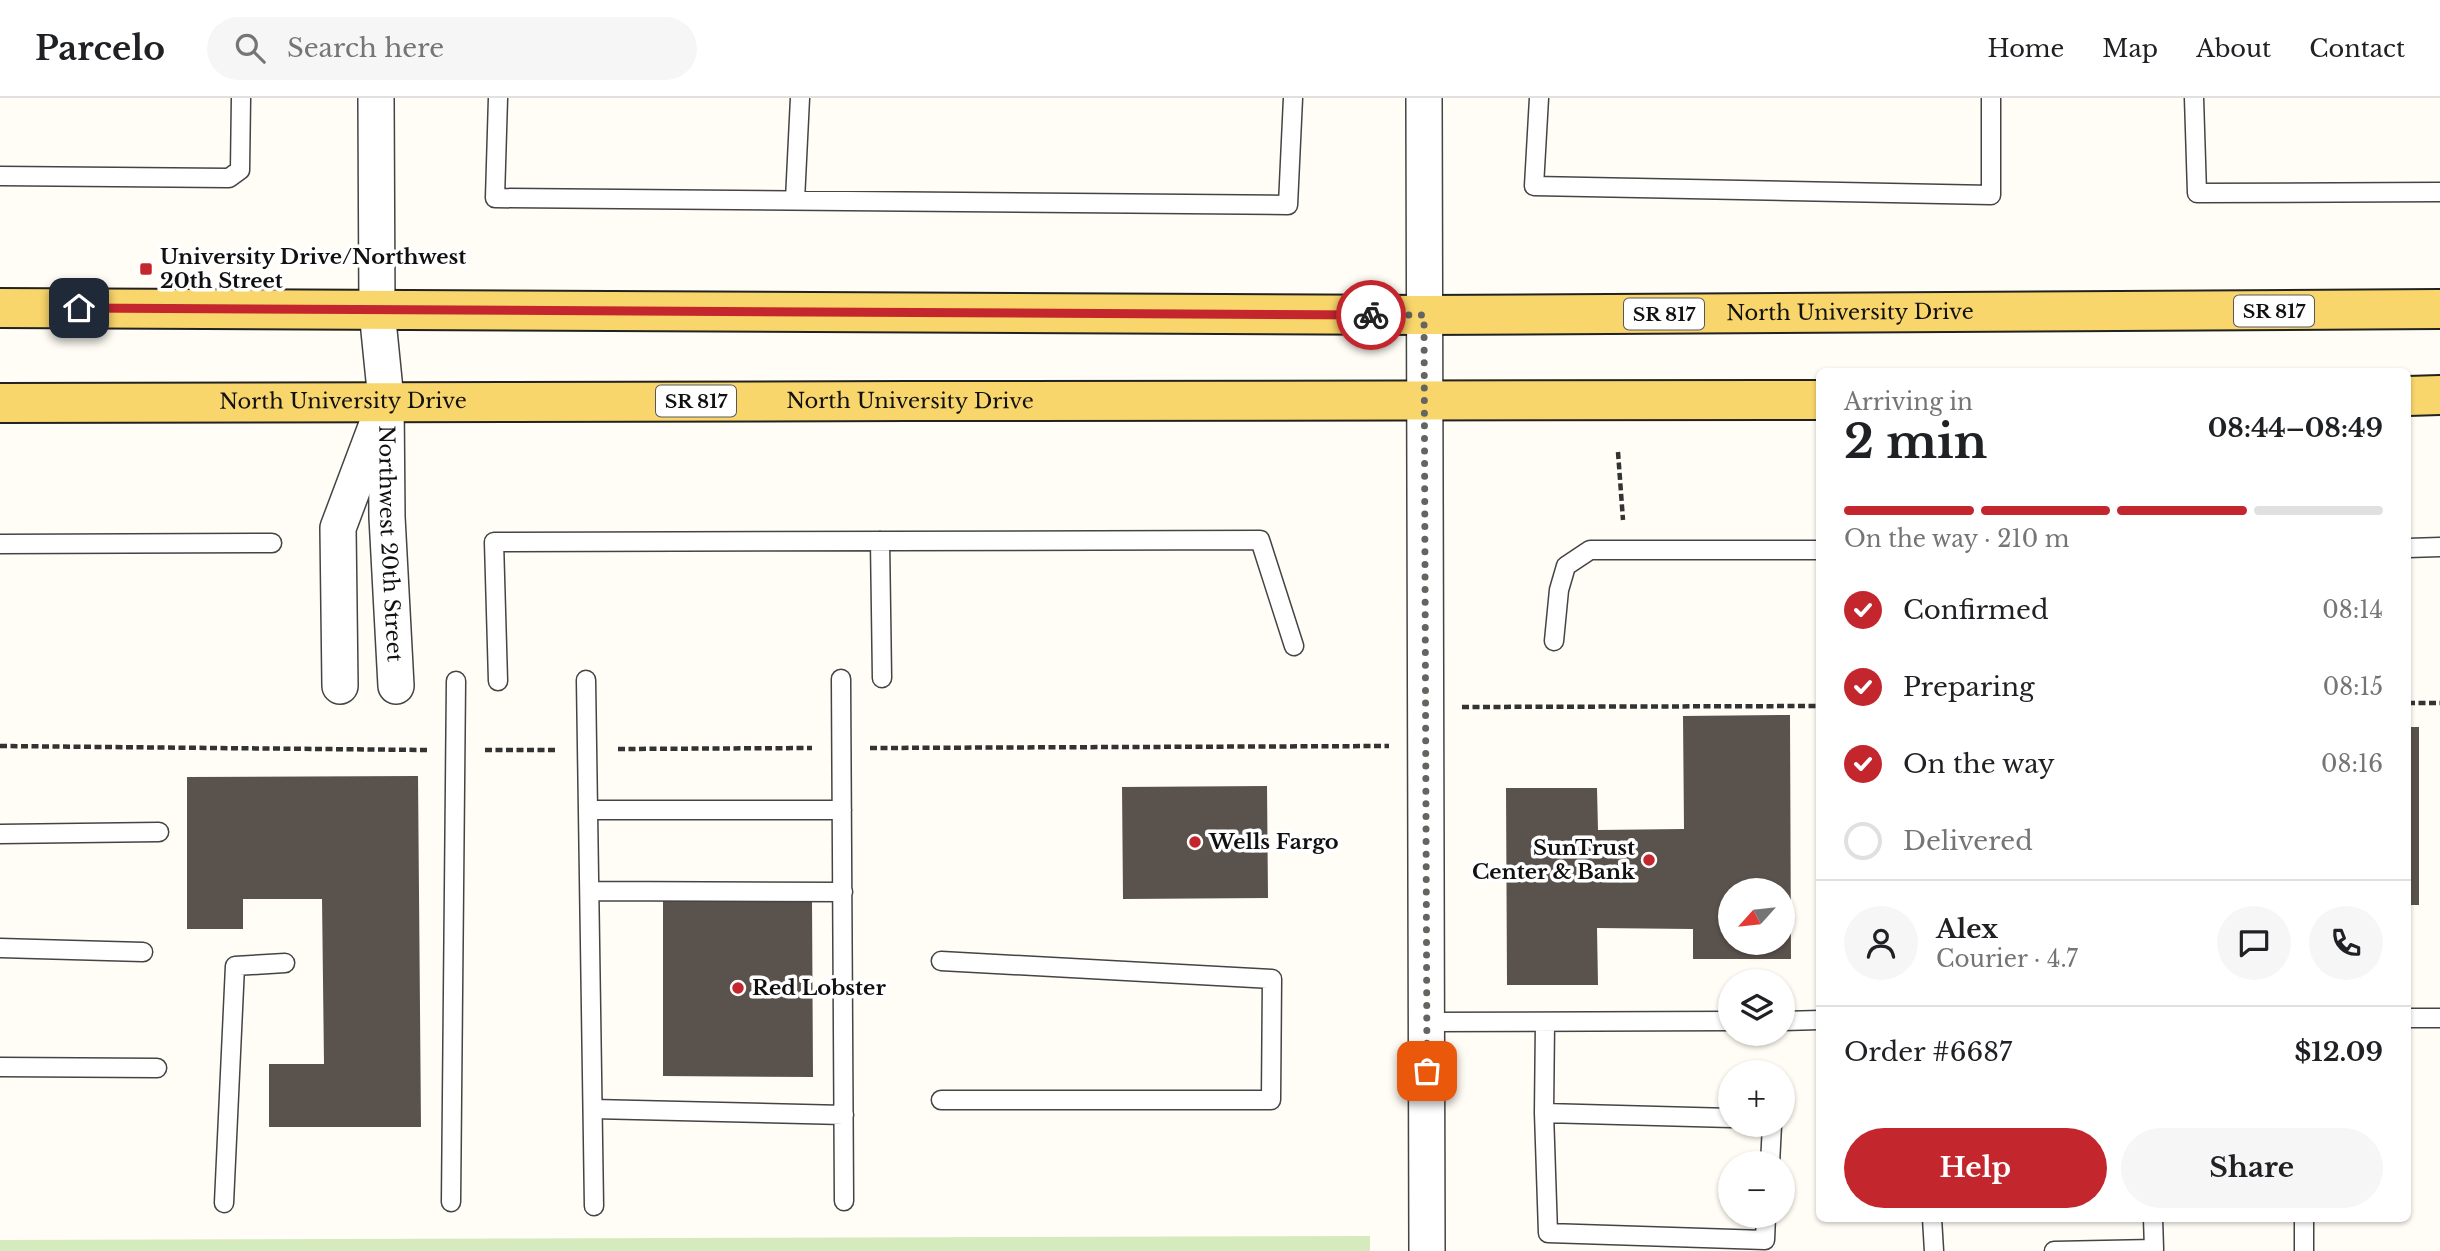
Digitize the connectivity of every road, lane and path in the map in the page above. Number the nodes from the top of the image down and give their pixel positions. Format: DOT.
graph roads {
  1 [pos="242,98"];
  2 [pos="376,98"];
  3 [pos="498,98"];
  4 [pos="800,98"];
  5 [pos="1293,98"];
  6 [pos="1424,98"];
  7 [pos="1539,98"];
  8 [pos="1991,98"];
  9 [pos="2194,98"];
  10 [pos="0,176"];
  11 [pos="2440,192"];
  12 [pos="795,200"];
  13 [pos="0,308"];
  14 [pos="2440,309"];
  15 [pos="377,311"];
  16 [pos="1424,315"];
  17 [pos="2440,395"];
  18 [pos="2411,396"];
  19 [pos="386,400"];
  20 [pos="1816,400"];
  21 [pos="0,403"];
  22 [pos="1424,403"];
  23 [pos="1618,452"];
  24 [pos="1623,521"];
  25 [pos="880,541"];
  26 [pos="272,543"];
  27 [pos="0,544"];
  28 [pos="2440,547"];
  29 [pos="2411,548"];
  30 [pos="1816,550"];
  31 [pos="1554,641"];
  32 [pos="1294,646"];
  33 [pos="882,678"];
  34 [pos="841,679"];
  35 [pos="586,680"];
  36 [pos="456,681"];
  37 [pos="498,681"];
  38 [pos="340,686"];
  39 [pos="396,686"];
  40 [pos="2411,703"];
  41 [pos="2440,703"];
  42 [pos="1816,706"];
  43 [pos="1461,707"];
  44 [pos="1425,745"];
  45 [pos="0,746"];
  46 [pos="842,748"];
  47 [pos="588,749"];
  48 [pos="455,750"];
  49 [pos="588,810"];
  50 [pos="842,810"];
  51 [pos="159,832"];
  52 [pos="0,834"];
  53 [pos="590,891"];
  54 [pos="843,892"];
  55 [pos="0,948"];
  56 [pos="143,952"];
  57 [pos="941,961"];
  58 [pos="285,963"];
  59 [pos="2440,1017"];
  60 [pos="2411,1018"];
  61 [pos="1816,1020"];
  62 [pos="1718,1021"];
  63 [pos="1795,1021"];
  64 [pos="1545,1022"];
  65 [pos="1426,1023"];
  66 [pos="0,1067"];
  67 [pos="157,1068"];
  68 [pos="941,1100"];
  69 [pos="593,1109"];
  70 [pos="1544,1113"];
  71 [pos="844,1115"];
  72 [pos="1718,1118"];
  73 [pos="844,1201"];
  74 [pos="451,1202"];
  75 [pos="224,1203"];
  76 [pos="594,1206"];
  77 [pos="1932,1222"];
  78 [pos="2153,1222"];
  79 [pos="2304,1222"];
  80 [pos="1766,1228"];
  81 [pos="1427,1251"];
  82 [pos="1934,1251"];
  83 [pos="2054,1251"];
  84 [pos="2304,1251"];
  1 -- 10 [label="lane"];
  2 -- 15 [label="street, Northwest 20th Street"];
  3 -- 12 [label="lane"];
  4 -- 12 [label="lane"];
  5 -- 12 [label="lane"];
  6 -- 16 [label="street"];
  7 -- 8 [label="lane"];
  9 -- 11 [label="lane"];
  13 -- 15 [label="main road, North University Drive / SR 817"];
  14 -- 16 [label="main road, North University Drive / SR 817"];
  15 -- 16 [label="main road, North University Drive / SR 817"];
  15 -- 19 [label="street, Northwest 20th Street"];
  16 -- 22 [label="street"];
  17 -- 18 [label="main road"];
  19 -- 21 [label="main road, North University Drive / SR 817"];
  19 -- 22 [label="main road, North University Drive / SR 817"];
  19 -- 38 [label="street, Northwest 20th Street"];
  19 -- 39 [label="street, Northwest 20th Street"];
  20 -- 22 [label="main road, North University Drive / SR 817"];
  22 -- 44 [label="street"];
  23 -- 24 [label="path"];
  25 -- 32 [label="lane"];
  25 -- 33 [label="lane"];
  25 -- 37 [label="lane"];
  26 -- 27 [label="lane"];
  28 -- 29 [label="lane"];
  30 -- 31 [label="lane"];
  34 -- 46 [label="lane"];
  35 -- 47 [label="lane"];
  36 -- 48 [label="lane"];
  40 -- 41 [label="path"];
  42 -- 43 [label="path"];
  44 -- 46 [label="path"];
  44 -- 65 [label="street"];
  45 -- 48 [label="path"];
  46 -- 47 [label="path"];
  46 -- 50 [label="lane"];
  47 -- 48 [label="path"];
  47 -- 49 [label="lane"];
  48 -- 74 [label="lane"];
  49 -- 50 [label="lane"];
  49 -- 53 [label="lane"];
  50 -- 54 [label="lane"];
  51 -- 52 [label="lane"];
  53 -- 54 [label="lane"];
  53 -- 69 [label="lane"];
  54 -- 71 [label="lane"];
  55 -- 56 [label="lane"];
  57 -- 68 [label="lane"];
  58 -- 75 [label="lane"];
  59 -- 60 [label="lane"];
  61 -- 63 [label="lane"];
  62 -- 64 [label="lane"];
  64 -- 65 [label="lane"];
  64 -- 70 [label="lane"];
  65 -- 81 [label="street"];
  66 -- 67 [label="lane"];
  69 -- 71 [label="lane"];
  69 -- 76 [label="lane"];
  70 -- 72 [label="lane"];
  70 -- 80 [label="lane"];
  71 -- 73 [label="lane"];
  77 -- 82 [label="lane"];
  78 -- 83 [label="lane"];
  79 -- 84 [label="lane"];
}
